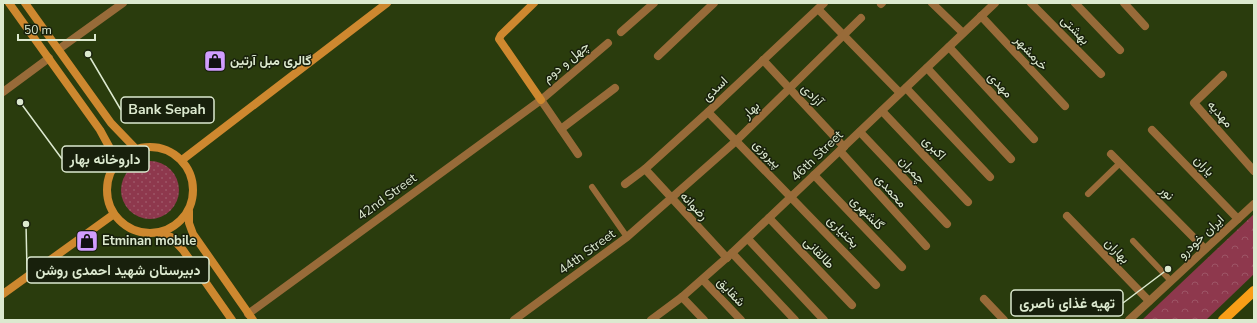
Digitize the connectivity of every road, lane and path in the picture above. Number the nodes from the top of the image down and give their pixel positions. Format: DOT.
graph roads {
  1 [pos="9,3"];
  2 [pos="25,3"];
  3 [pos="123,3"];
  4 [pos="387,3"];
  5 [pos="534,3"];
  6 [pos="654,3"];
  7 [pos="932,3"];
  8 [pos="995,3"];
  9 [pos="1032,3"];
  10 [pos="1075,3"];
  11 [pos="1124,3"];
  12 [pos="712,4"];
  13 [pos="821,6"];
  14 [pos="981,16"];
  15 [pos="861,18"];
  16 [pos="1145,26"];
  17 [pos="621,32"];
  18 [pos="963,34"];
  19 [pos="844,35"];
  20 [pos="608,43"];
  21 [pos="949,47"];
  22 [pos="59,49"];
  23 [pos="1120,50"];
  24 [pos="658,56"];
  25 [pos="49,58"];
  26 [pos="763,60"];
  27 [pos="926,68"];
  28 [pos="1101,74"];
  29 [pos="1223,75"];
  30 [pos="615,88"];
  31 [pos="790,90"];
  32 [pos="903,90"];
  33 [pos="3,92"];
  34 [pos="541,100"];
  35 [pos="1065,106"];
  36 [pos="882,111"];
  37 [pos="708,112"];
  38 [pos="561,129"];
  39 [pos="1152,130"];
  40 [pos="860,132"];
  41 [pos="1034,139"];
  42 [pos="736,141"];
  43 [pos="136,149"];
  44 [pos="842,149"];
  45 [pos="578,154"];
  46 [pos="1111,154"];
  47 [pos="1011,159"];
  48 [pos="182,160"];
  49 [pos="1120,163"];
  50 [pos="116,164"];
  51 [pos="646,169"];
  52 [pos="1254,171"];
  53 [pos="814,175"];
  54 [pos="990,177"];
  55 [pos="625,184"];
  56 [pos="592,187"];
  57 [pos="1088,194"];
  58 [pos="792,196"];
  59 [pos="671,198"];
  60 [pos="968,202"];
  61 [pos="1254,204"];
  62 [pos="189,211"];
  63 [pos="114,214"];
  64 [pos="1067,216"];
  65 [pos="769,218"];
  66 [pos="1238,219"];
  67 [pos="947,224"];
  68 [pos="160,232"];
  69 [pos="627,237"];
  70 [pos="748,239"];
  71 [pos="1132,241"];
  72 [pos="926,246"];
  73 [pos="1205,250"];
  74 [pos="730,256"];
  75 [pos="902,267"];
  76 [pos="703,280"];
  77 [pos="1171,281"];
  78 [pos="876,285"];
  79 [pos="1254,291"];
  80 [pos="3,294"];
  81 [pos="682,297"];
  82 [pos="984,299"];
  83 [pos="1149,302"];
  84 [pos="852,305"];
  85 [pos="250,317"];
  86 [pos="232,320"];
  87 [pos="514,320"];
  88 [pos="651,320"];
  89 [pos="704,320"];
  90 [pos="742,320"];
  91 [pos="795,320"];
  92 [pos="824,320"];
  93 [pos="1004,320"];
  94 [pos="1129,320"];
  95 [pos="1224,320"];
  1 -- 25 [label="main road"];
  2 -- 22 [label="main road"];
  3 -- 22 [label="street"];
  4 -- 48 [label="main road"];
  5 -- 34 [label="main road"];
  6 -- 17 [label="street"];
  7 -- 18 [label="street"];
  8 -- 14 [label="street, 46th Street"];
  9 -- 28 [label="street, بهشتی"];
  10 -- 23 [label="street"];
  11 -- 16 [label="street"];
  12 -- 24 [label="street"];
  13 -- 19 [label="street, اسدی"];
  13 -- 26 [label="street, اسدی"];
  14 -- 18 [label="street, 46th Street"];
  14 -- 35 [label="street, خرمشهر"];
  15 -- 19 [label="street, بهار"];
  18 -- 21 [label="street, 46th Street"];
  19 -- 31 [label="street, بهار"];
  19 -- 32 [label="street, اسدی"];
  20 -- 34 [label="street, چهل و دوم"];
  21 -- 27 [label="street, 46th Street"];
  21 -- 41 [label="street, مهدی"];
  22 -- 43 [label="main road"];
  25 -- 33 [label="street"];
  25 -- 50 [label="main road"];
  26 -- 31 [label="street, آزادی"];
  26 -- 37 [label="street, اسدی"];
  27 -- 32 [label="street, 46th Street"];
  27 -- 47 [label="street"];
  29 -- 52 [label="street, مهدیه"];
  30 -- 38 [label="street"];
  31 -- 42 [label="street, بهار"];
  31 -- 44 [label="street, آزادی"];
  32 -- 36 [label="street, 46th Street"];
  32 -- 54 [label="street, اسدی"];
  34 -- 38 [label="street"];
  34 -- 85 [label="street, 42nd Street"];
  36 -- 40 [label="street, 46th Street"];
  36 -- 60 [label="street, اکبری"];
  37 -- 42 [label="street, پیروزی"];
  37 -- 51 [label="street, اسدی"];
  38 -- 45 [label="street"];
  39 -- 66 [label="street, یاران"];
  40 -- 44 [label="street, 46th Street"];
  40 -- 67 [label="street, چمران"];
  42 -- 58 [label="street, پیروزی"];
  42 -- 59 [label="street, بهار"];
  43 -- 48 [label="main road"];
  43 -- 50 [label="main road"];
  44 -- 53 [label="street, 46th Street"];
  44 -- 72 [label="street, محمدی"];
  46 -- 49 [label="street, نور"];
  48 -- 62 [label="main road"];
  49 -- 57 [label="lane"];
  49 -- 73 [label="street, نور"];
  50 -- 63 [label="main road"];
  51 -- 55 [label="street, اسدی"];
  51 -- 59 [label="street, رضوانه"];
  53 -- 58 [label="street, 46th Street"];
  53 -- 75 [label="street, گلشهری"];
  56 -- 69 [label="lane"];
  58 -- 65 [label="street, 46th Street"];
  58 -- 78 [label="street, بختیاری"];
  59 -- 69 [label="street, 44th Street"];
  59 -- 74 [label="street, رضوانه"];
  61 -- 66 [label="street, ایران خودرو"];
  62 -- 68 [label="main road"];
  62 -- 85 [label="main road"];
  63 -- 68 [label="main road"];
  63 -- 80 [label="main road"];
  64 -- 83 [label="street, بهاران"];
  65 -- 70 [label="street, 46th Street"];
  65 -- 84 [label="street, طالقانی"];
  66 -- 73 [label="street, ایران خودرو"];
  68 -- 86 [label="main road"];
  69 -- 87 [label="street, 44th Street"];
  70 -- 74 [label="street, 46th Street"];
  70 -- 92 [label="street"];
  71 -- 77 [label="lane"];
  73 -- 77 [label="street, ایران خودرو"];
  74 -- 76 [label="street, 46th Street"];
  74 -- 91 [label="street, رضوانه"];
  76 -- 81 [label="street, 46th Street"];
  76 -- 90 [label="street, شقایق"];
  77 -- 83 [label="street, ایران خودرو"];
  79 -- 95 [label="main road"];
  81 -- 88 [label="street, 46th Street"];
  81 -- 89 [label="street"];
  82 -- 93 [label="street"];
  83 -- 94 [label="street, ایران خودرو"];
}
